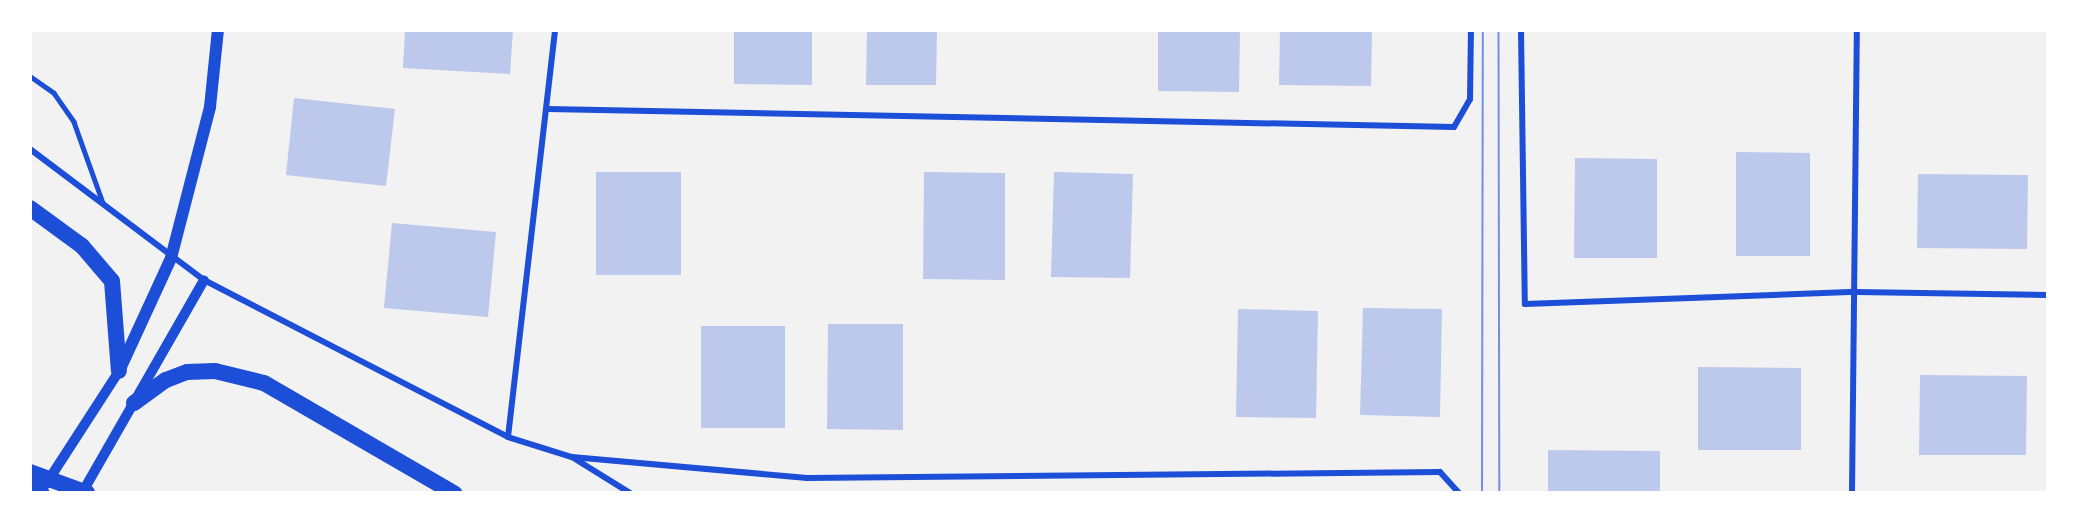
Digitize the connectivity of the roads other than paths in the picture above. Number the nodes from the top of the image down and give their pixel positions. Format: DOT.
graph roads {
  1 [pos="218,30"];
  2 [pos="555,30"];
  3 [pos="1471,30"];
  4 [pos="1521,30"];
  5 [pos="1857,30"];
  6 [pos="30,76"];
  7 [pos="548,109"];
  8 [pos="30,149"];
  9 [pos="104,206"];
  10 [pos="30,208"];
  11 [pos="171,258"];
  12 [pos="204,280"];
  13 [pos="1856,291"];
  14 [pos="2048,295"];
  15 [pos="119,371"];
  16 [pos="134,403"];
  17 [pos="508,437"];
  18 [pos="572,457"];
  19 [pos="30,472"];
  20 [pos="30,485"];
  21 [pos="42,493"];
  22 [pos="85,493"];
  23 [pos="454,493"];
  24 [pos="630,493"];
  25 [pos="1459,493"];
  26 [pos="1852,493"];
  1 -- 11 [label="main road"];
  2 -- 7 [label="street"];
  3 -- 7 [label="street"];
  4 -- 13 [label="street"];
  5 -- 13 [label="street"];
  6 -- 9 [label="lane"];
  7 -- 17 [label="street"];
  8 -- 9 [label="street"];
  9 -- 11 [label="street"];
  10 -- 15 [label="highway"];
  11 -- 12 [label="street"];
  11 -- 15 [label="main road"];
  12 -- 16 [label="street"];
  12 -- 17 [label="street"];
  13 -- 14 [label="street"];
  13 -- 26 [label="street"];
  15 -- 21 [label="street"];
  16 -- 22 [label="street"];
  16 -- 23 [label="highway"];
  17 -- 18 [label="street"];
  18 -- 24 [label="street"];
  18 -- 25 [label="street"];
  19 -- 22 [label="highway"];
  20 -- 21 [label="highway"];
}
